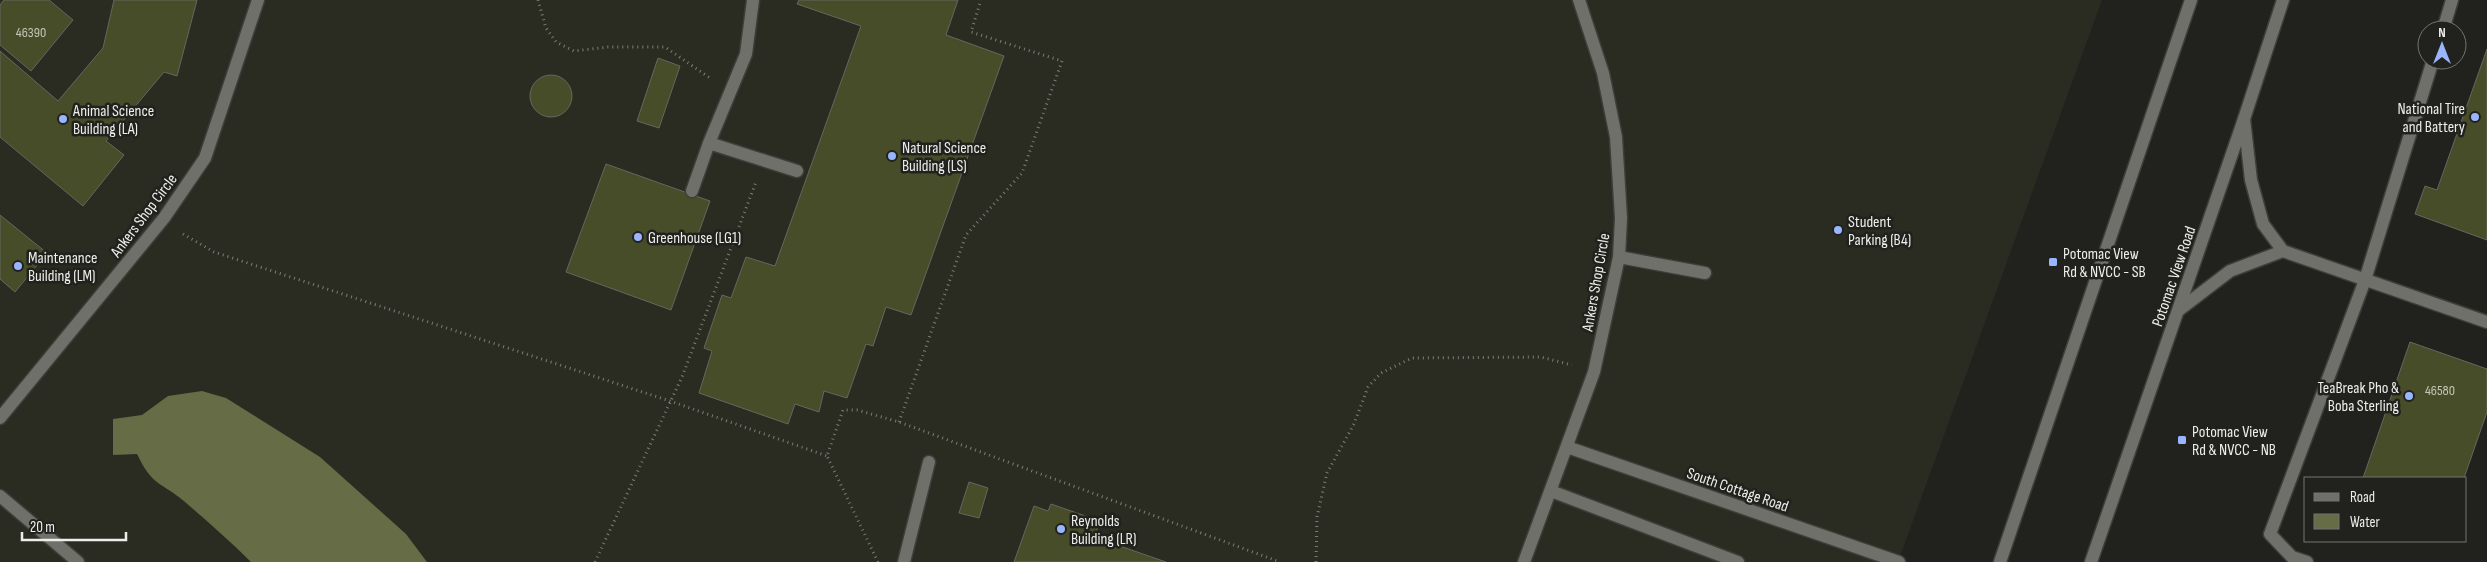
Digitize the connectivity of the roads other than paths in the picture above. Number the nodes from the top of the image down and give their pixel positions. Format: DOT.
graph roads {
  1 [pos="258,0"];
  2 [pos="753,0"];
  3 [pos="1580,0"];
  4 [pos="2191,0"];
  5 [pos="2283,0"];
  6 [pos="2452,0"];
  7 [pos="2446,20"];
  8 [pos="2430,70"];
  9 [pos="2244,119"];
  10 [pos="709,143"];
  11 [pos="798,170"];
  12 [pos="692,191"];
  13 [pos="2283,251"];
  14 [pos="1619,257"];
  15 [pos="1705,273"];
  16 [pos="2364,280"];
  17 [pos="2179,310"];
  18 [pos="2487,322"];
  19 [pos="0,418"];
  20 [pos="1567,447"];
  21 [pos="929,462"];
  22 [pos="1551,491"];
  23 [pos="0,496"];
  24 [pos="78,562"];
  25 [pos="904,562"];
  26 [pos="1524,562"];
  27 [pos="1738,562"];
  28 [pos="1899,562"];
  29 [pos="2000,562"];
  30 [pos="2091,562"];
  31 [pos="2307,562"];
  1 -- 19 [label="street, Ankers Shop Circle"];
  2 -- 10 [label="street"];
  3 -- 14 [label="street, Ankers Shop Circle"];
  4 -- 29 [label="street"];
  5 -- 9 [label="street, Potomac View Road"];
  6 -- 7 [label="street"];
  8 -- 16 [label="street"];
  9 -- 13 [label="street"];
  9 -- 17 [label="street, Potomac View Road"];
  10 -- 11 [label="street"];
  10 -- 12 [label="street"];
  13 -- 16 [label="street"];
  13 -- 17 [label="street"];
  14 -- 15 [label="street"];
  14 -- 20 [label="street, Ankers Shop Circle"];
  16 -- 18 [label="street"];
  16 -- 31 [label="street"];
  17 -- 30 [label="street, Potomac View Road"];
  20 -- 22 [label="street, Ankers Shop Circle"];
  20 -- 28 [label="street, South Cottage Road"];
  21 -- 25 [label="street"];
  22 -- 26 [label="street, Ankers Shop Circle"];
  22 -- 27 [label="street"];
  23 -- 24 [label="street"];
}
